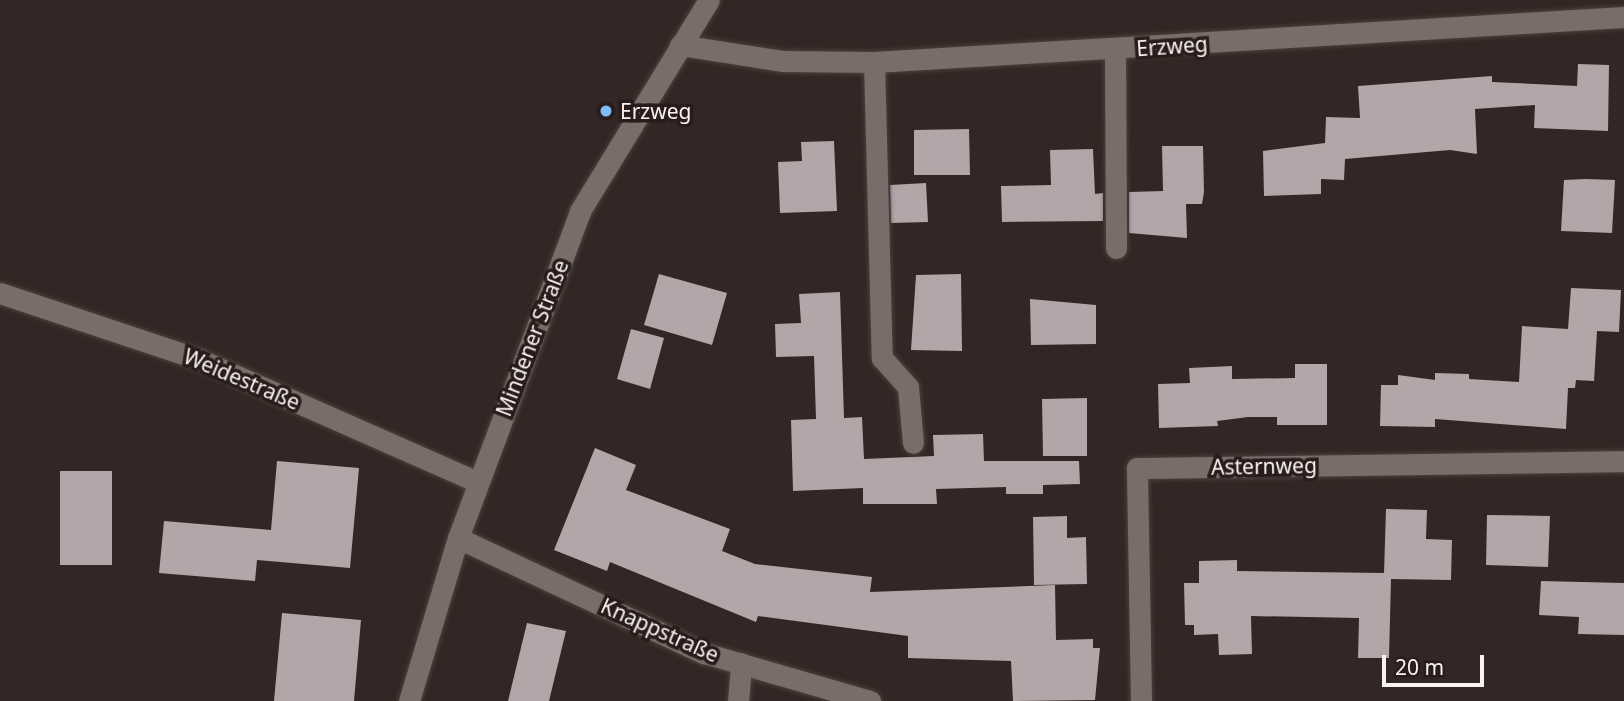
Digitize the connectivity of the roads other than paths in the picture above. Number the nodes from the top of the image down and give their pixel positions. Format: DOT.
graph roads {
  1 [pos="709,0"];
  2 [pos="1624,18"];
  3 [pos="680,45"];
  4 [pos="1115,50"];
  5 [pos="874,62"];
  6 [pos="1116,248"];
  7 [pos="0,293"];
  8 [pos="913,443"];
  9 [pos="1624,461"];
  10 [pos="478,482"];
  11 [pos="458,538"];
  12 [pos="741,663"];
  13 [pos="409,701"];
  14 [pos="737,701"];
  15 [pos="870,701"];
  16 [pos="1141,701"];
  1 -- 3 [label="street, Mindener Straße"];
  2 -- 4 [label="street, Erzweg"];
  3 -- 5 [label="street, Erzweg"];
  3 -- 10 [label="street, Mindener Straße"];
  4 -- 5 [label="street, Erzweg"];
  4 -- 6 [label="street"];
  5 -- 8 [label="street"];
  7 -- 10 [label="street, Weidestraße"];
  9 -- 16 [label="street, Asternweg"];
  10 -- 11 [label="street, Mindener Straße"];
  11 -- 12 [label="street, Knappstraße"];
  11 -- 13 [label="street, Mindener Straße"];
  12 -- 14 [label="street"];
  12 -- 15 [label="street, Knappstraße"];
}
